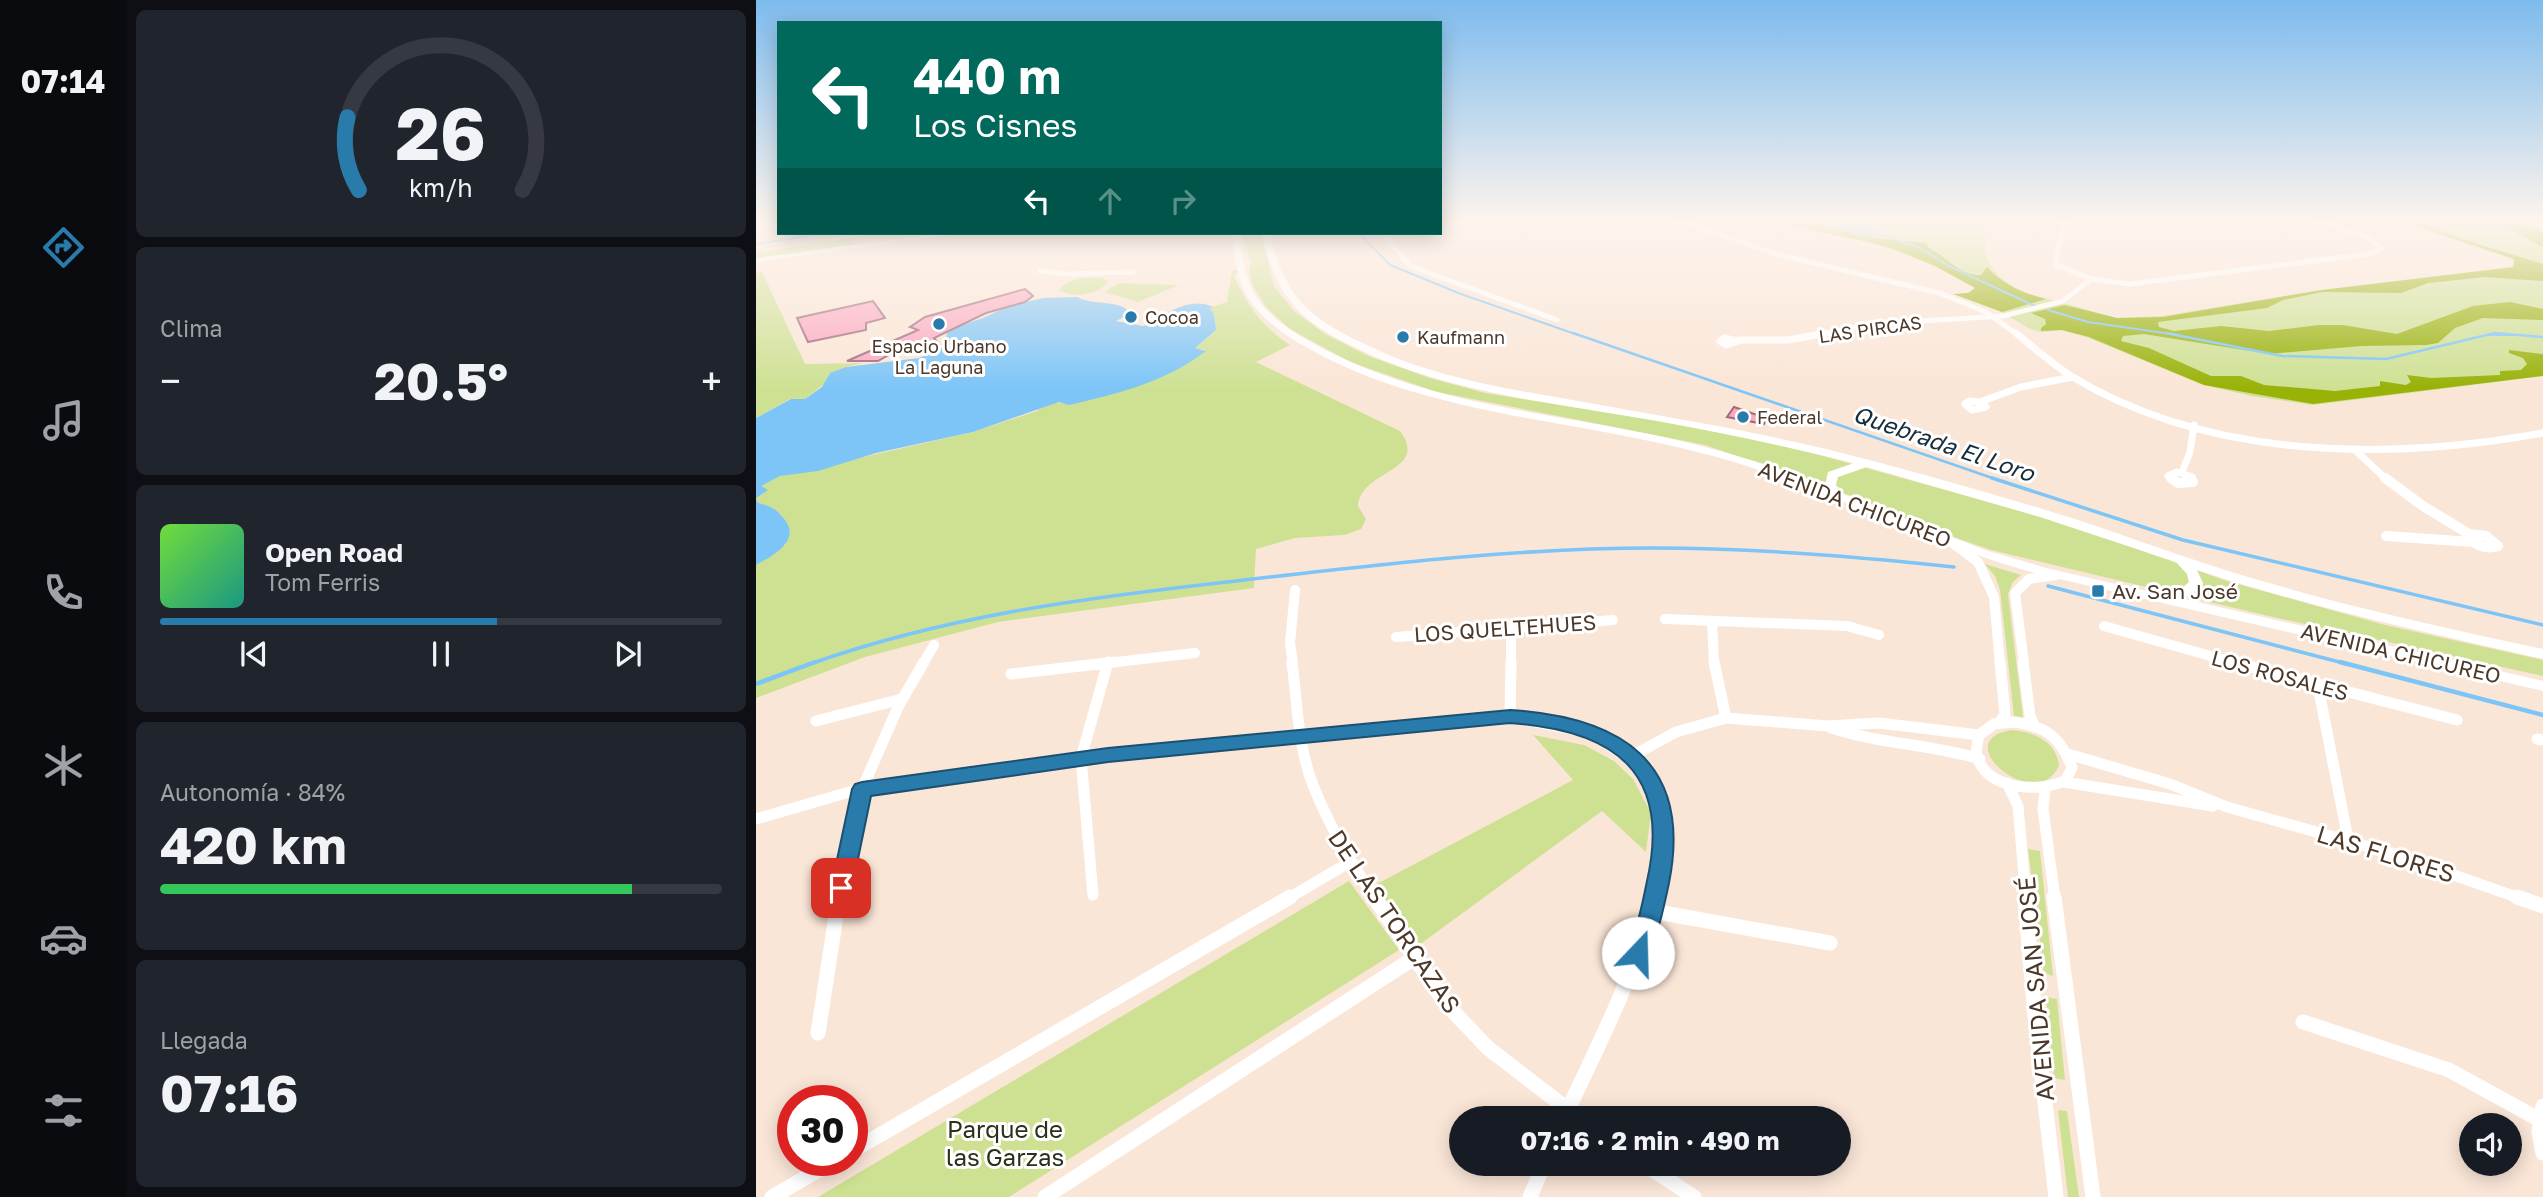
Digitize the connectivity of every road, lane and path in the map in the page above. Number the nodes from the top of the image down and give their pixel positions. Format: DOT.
graph roads {
  1 [pos="1244,276"];
  2 [pos="1277,276"];
  3 [pos="1437,276"];
  4 [pos="1867,276"];
  5 [pos="2077,276"];
  6 [pos="2200,276"];
  7 [pos="2090,281"];
  8 [pos="1938,293"];
  9 [pos="1294,315"];
  10 [pos="2003,316"];
  11 [pos="1993,317"];
  12 [pos="1270,318"];
  13 [pos="1557,320"];
  14 [pos="1738,340"];
  15 [pos="2035,347"];
  16 [pos="2073,377"];
  17 [pos="1980,402"];
  18 [pos="2194,425"];
  19 [pos="2543,433"];
  20 [pos="2356,450"];
  21 [pos="1872,465"];
  22 [pos="2182,472"];
  23 [pos="1838,495"];
  24 [pos="2386,536"];
  25 [pos="1947,541"];
  26 [pos="2180,559"];
  27 [pos="2056,575"];
  28 [pos="1295,590"];
  29 [pos="2150,596"];
  30 [pos="1665,619"];
  31 [pos="1614,620"];
  32 [pos="1712,621"];
  33 [pos="1511,626"];
  34 [pos="2104,626"];
  35 [pos="1879,635"];
  36 [pos="1396,637"];
  37 [pos="934,645"];
  38 [pos="1195,653"];
  39 [pos="2543,654"];
  40 [pos="1108,662"];
  41 [pos="1011,674"];
  42 [pos="2318,686"];
  43 [pos="2543,686"];
  44 [pos="902,699"];
  45 [pos="1510,717"];
  46 [pos="1726,718"];
  47 [pos="2457,720"];
  48 [pos="817,721"];
  49 [pos="1999,723"];
  50 [pos="1828,726"];
  51 [pos="2035,727"];
  52 [pos="1979,735"];
  53 [pos="1301,736"];
  54 [pos="2068,754"];
  55 [pos="1632,756"];
  56 [pos="1081,758"];
  57 [pos="1980,759"];
  58 [pos="2064,782"];
  59 [pos="2007,783"];
  60 [pos="862,789"];
  61 [pos="2045,790"];
  62 [pos="2227,807"];
  63 [pos="756,819"];
  64 [pos="2348,839"];
  65 [pos="1350,862"];
  66 [pos="1093,895"];
  67 [pos="2543,905"];
  68 [pos="1652,911"];
  69 [pos="1830,943"];
  70 [pos="1414,958"];
  71 [pos="2303,1022"];
  72 [pos="817,1033"];
  73 [pos="1558,1106"];
  74 [pos="1574,1106"];
  75 [pos="2541,1113"];
  76 [pos="868,1142"];
  77 [pos="2543,1153"];
  78 [pos="808,1176"];
  79 [pos="1539,1176"];
  80 [pos="1662,1176"];
  81 [pos="772,1197"];
  82 [pos="1045,1197"];
  83 [pos="1530,1197"];
  84 [pos="1694,1197"];
  85 [pos="2056,1197"];
  86 [pos="2093,1197"];
  1 -- 12 [label="main road, AVENIDA CHICUREO"];
  2 -- 9 [label="main road, AVENIDA CHICUREO"];
  3 -- 13 [label="street"];
  4 -- 8 [label="street"];
  5 -- 7 [label="street"];
  6 -- 7 [label="street"];
  7 -- 10 [label="street, LAS PIRCAS"];
  8 -- 10 [label="street"];
  8 -- 11 [label="street"];
  9 -- 12 [label="main road"];
  9 -- 21 [label="main road, AVENIDA CHICUREO"];
  10 -- 11 [label="street, LAS PIRCAS"];
  10 -- 15 [label="street"];
  11 -- 14 [label="street, LAS PIRCAS"];
  11 -- 15 [label="street"];
  12 -- 23 [label="main road, AVENIDA CHICUREO"];
  15 -- 16 [label="street"];
  16 -- 17 [label="street"];
  16 -- 18 [label="street"];
  18 -- 20 [label="street"];
  18 -- 22 [label="street"];
  19 -- 20 [label="street"];
  20 -- 24 [label="street"];
  21 -- 23 [label="main road"];
  21 -- 26 [label="main road, AVENIDA CHICUREO"];
  23 -- 25 [label="main road, AVENIDA CHICUREO"];
  25 -- 27 [label="main road, AVENIDA CHICUREO"];
  25 -- 49 [label="street"];
  26 -- 29 [label="main road"];
  26 -- 39 [label="main road, AVENIDA CHICUREO"];
  27 -- 29 [label="main road, AVENIDA CHICUREO"];
  27 -- 51 [label="street"];
  28 -- 53 [label="street, DE LAS TORCAZAS"];
  29 -- 43 [label="main road, AVENIDA CHICUREO"];
  30 -- 32 [label="street"];
  31 -- 33 [label="street, LOS QUELTEHUES"];
  32 -- 35 [label="street"];
  32 -- 46 [label="street"];
  33 -- 36 [label="street, LOS QUELTEHUES"];
  33 -- 45 [label="street"];
  34 -- 42 [label="street, LOS ROSALES"];
  37 -- 44 [label="street"];
  38 -- 40 [label="street"];
  40 -- 41 [label="street"];
  40 -- 56 [label="street"];
  42 -- 47 [label="street, LOS ROSALES"];
  42 -- 64 [label="street"];
  44 -- 48 [label="street"];
  44 -- 60 [label="street"];
  45 -- 53 [label="street"];
  45 -- 55 [label="street"];
  46 -- 50 [label="street"];
  46 -- 55 [label="street"];
  49 -- 51 [label="street"];
  49 -- 52 [label="street"];
  50 -- 52 [label="street"];
  50 -- 57 [label="street"];
  51 -- 54 [label="street"];
  52 -- 57 [label="street"];
  53 -- 56 [label="street"];
  53 -- 65 [label="street, DE LAS TORCAZAS"];
  54 -- 58 [label="street"];
  54 -- 62 [label="street, LAS FLORES"];
  55 -- 68 [label="street"];
  56 -- 60 [label="street"];
  56 -- 66 [label="street"];
  57 -- 59 [label="street"];
  58 -- 61 [label="street"];
  58 -- 62 [label="street, LAS FLORES"];
  59 -- 61 [label="street"];
  59 -- 85 [label="street, AVENIDA SAN JOSÉ"];
  60 -- 63 [label="street"];
  60 -- 72 [label="street"];
  61 -- 86 [label="street, AVENIDA SAN JOSÉ"];
  62 -- 64 [label="street, LAS FLORES"];
  64 -- 67 [label="street, LAS FLORES"];
  65 -- 70 [label="street, DE LAS TORCAZAS"];
  65 -- 76 [label="street"];
  68 -- 69 [label="street"];
  68 -- 74 [label="street"];
  70 -- 73 [label="street, DE LAS TORCAZAS"];
  70 -- 82 [label="street"];
  71 -- 75 [label="street"];
  75 -- 77 [label="street"];
  78 -- 81 [label="street"];
  79 -- 83 [label="street"];
  80 -- 84 [label="street"];
}
